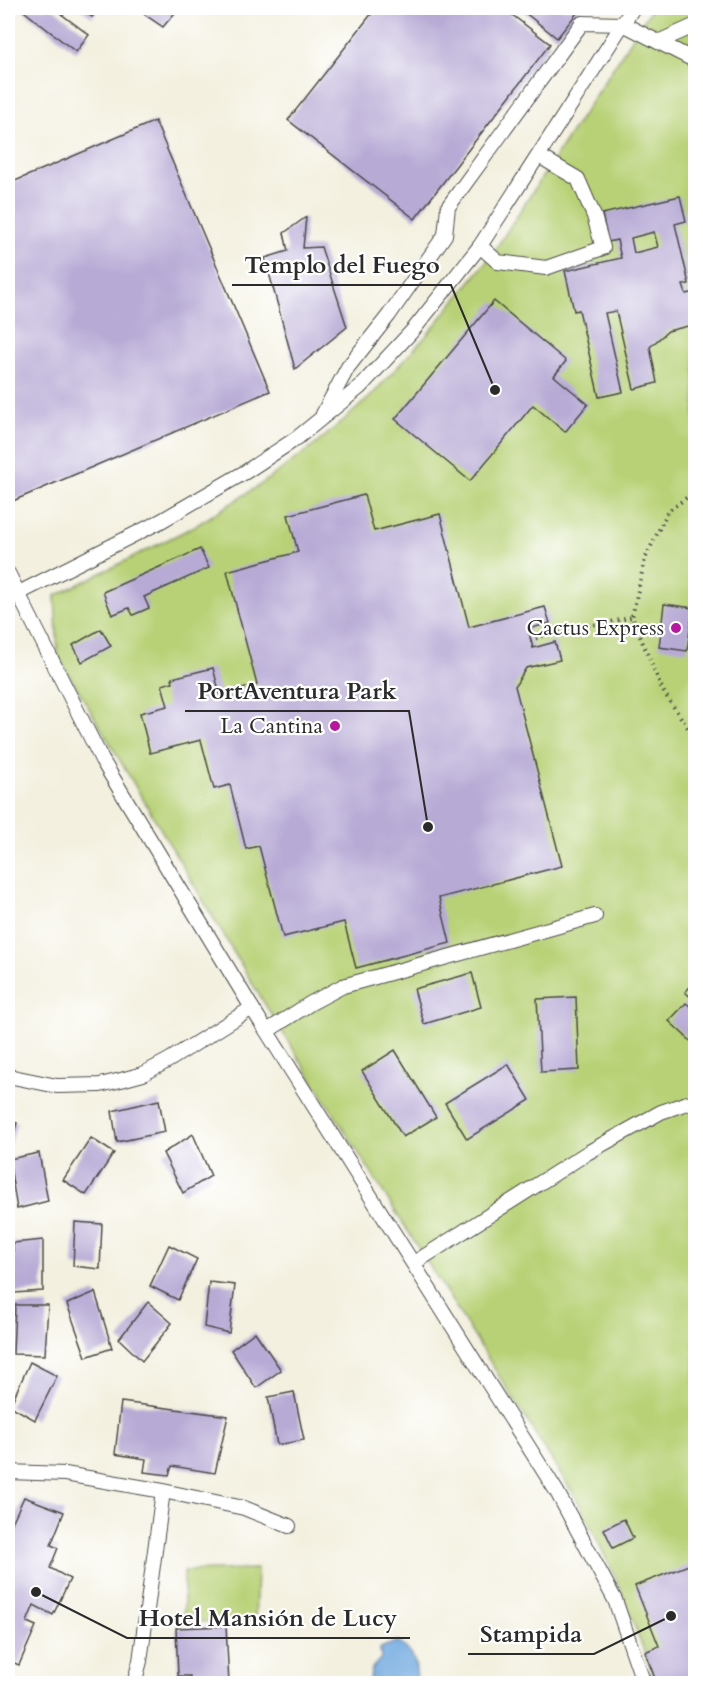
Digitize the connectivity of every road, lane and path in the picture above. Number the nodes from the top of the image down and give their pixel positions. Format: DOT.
graph roads {
  1 [pos="633,8"];
  2 [pos="623,24"];
  3 [pos="696,26"];
  4 [pos="658,42"];
  5 [pos="696,62"];
  6 [pos="538,156"];
  7 [pos="480,246"];
  8 [pos="319,420"];
  9 [pos="696,491"];
  10 [pos="8,573"];
  11 [pos="12,597"];
  12 [pos="632,617"];
  13 [pos="530,640"];
  14 [pos="695,737"];
  15 [pos="595,916"];
  16 [pos="252,1008"];
  17 [pos="267,1031"];
  18 [pos="8,1076"];
  19 [pos="696,1106"];
  20 [pos="414,1263"];
  21 [pos="8,1472"];
  22 [pos="163,1491"];
  23 [pos="289,1526"];
  24 [pos="134,1683"];
  25 [pos="644,1683"];
  1 -- 2 [label="lane"];
  2 -- 4 [label="lane"];
  2 -- 6 [label="lane"];
  2 -- 8 [label="lane"];
  3 -- 4 [label="lane"];
  4 -- 5 [label="lane"];
  6 -- 7 [label="lane"];
  6 -- 7 [label="lane"];
  7 -- 8 [label="lane"];
  8 -- 11 [label="lane"];
  9 -- 12 [label="path"];
  10 -- 11 [label="lane"];
  11 -- 16 [label="lane"];
  12 -- 13 [label="path"];
  12 -- 14 [label="path"];
  15 -- 17 [label="lane"];
  16 -- 17 [label="lane"];
  16 -- 18 [label="lane"];
  17 -- 20 [label="lane"];
  19 -- 20 [label="lane"];
  20 -- 25 [label="lane"];
  21 -- 22 [label="lane"];
  22 -- 23 [label="lane"];
  22 -- 24 [label="lane"];
}
